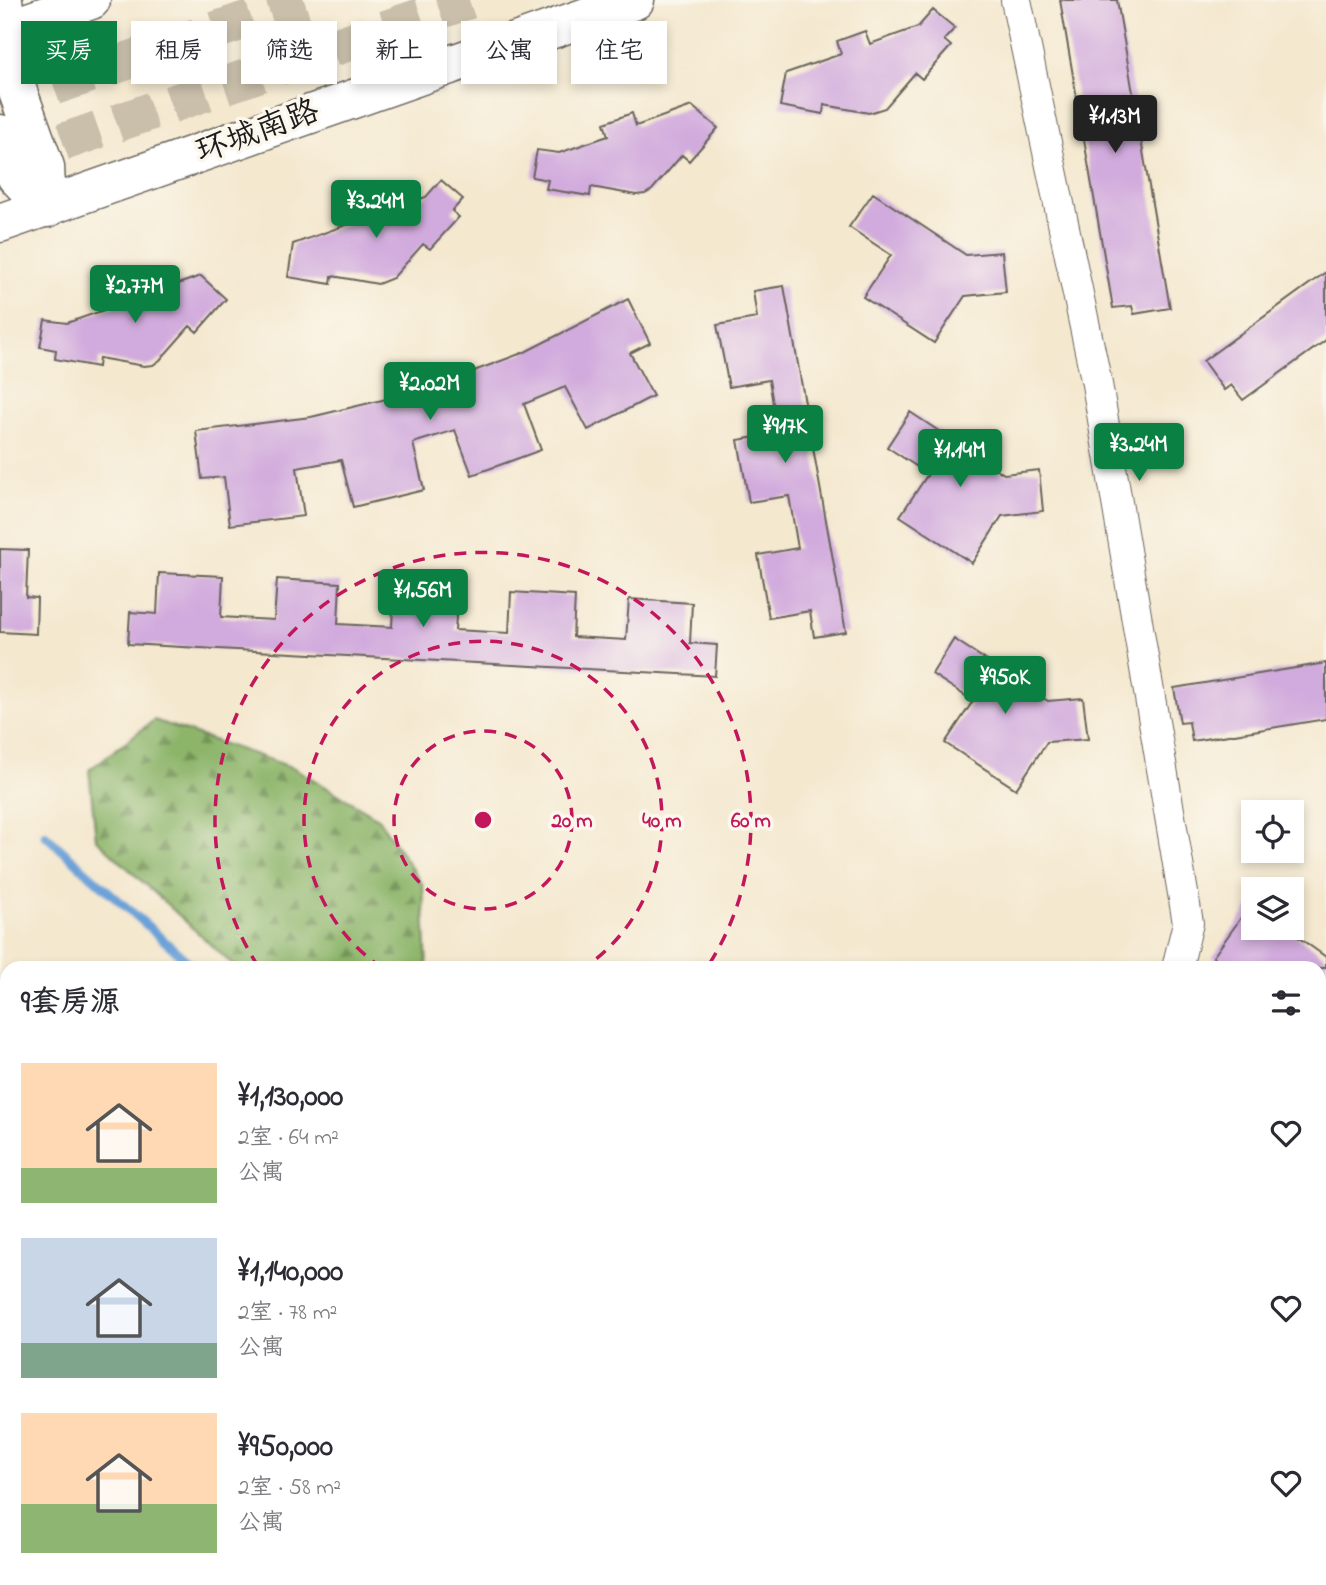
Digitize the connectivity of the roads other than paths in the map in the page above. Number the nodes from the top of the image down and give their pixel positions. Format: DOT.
graph roads {
  1 [pos="91,0"];
  2 [pos="635,0"];
  3 [pos="1016,0"];
  4 [pos="3,21"];
  5 [pos="0,134"];
  6 [pos="47,208"];
  7 [pos="0,223"];
  8 [pos="1179,961"];
  1 -- 4 [label="main road"];
  2 -- 6 [label="main road, 环城南路"];
  3 -- 8 [label="street"];
  4 -- 6 [label="main road"];
  5 -- 6 [label="main road"];
  6 -- 7 [label="main road, 环城南路"];
}
